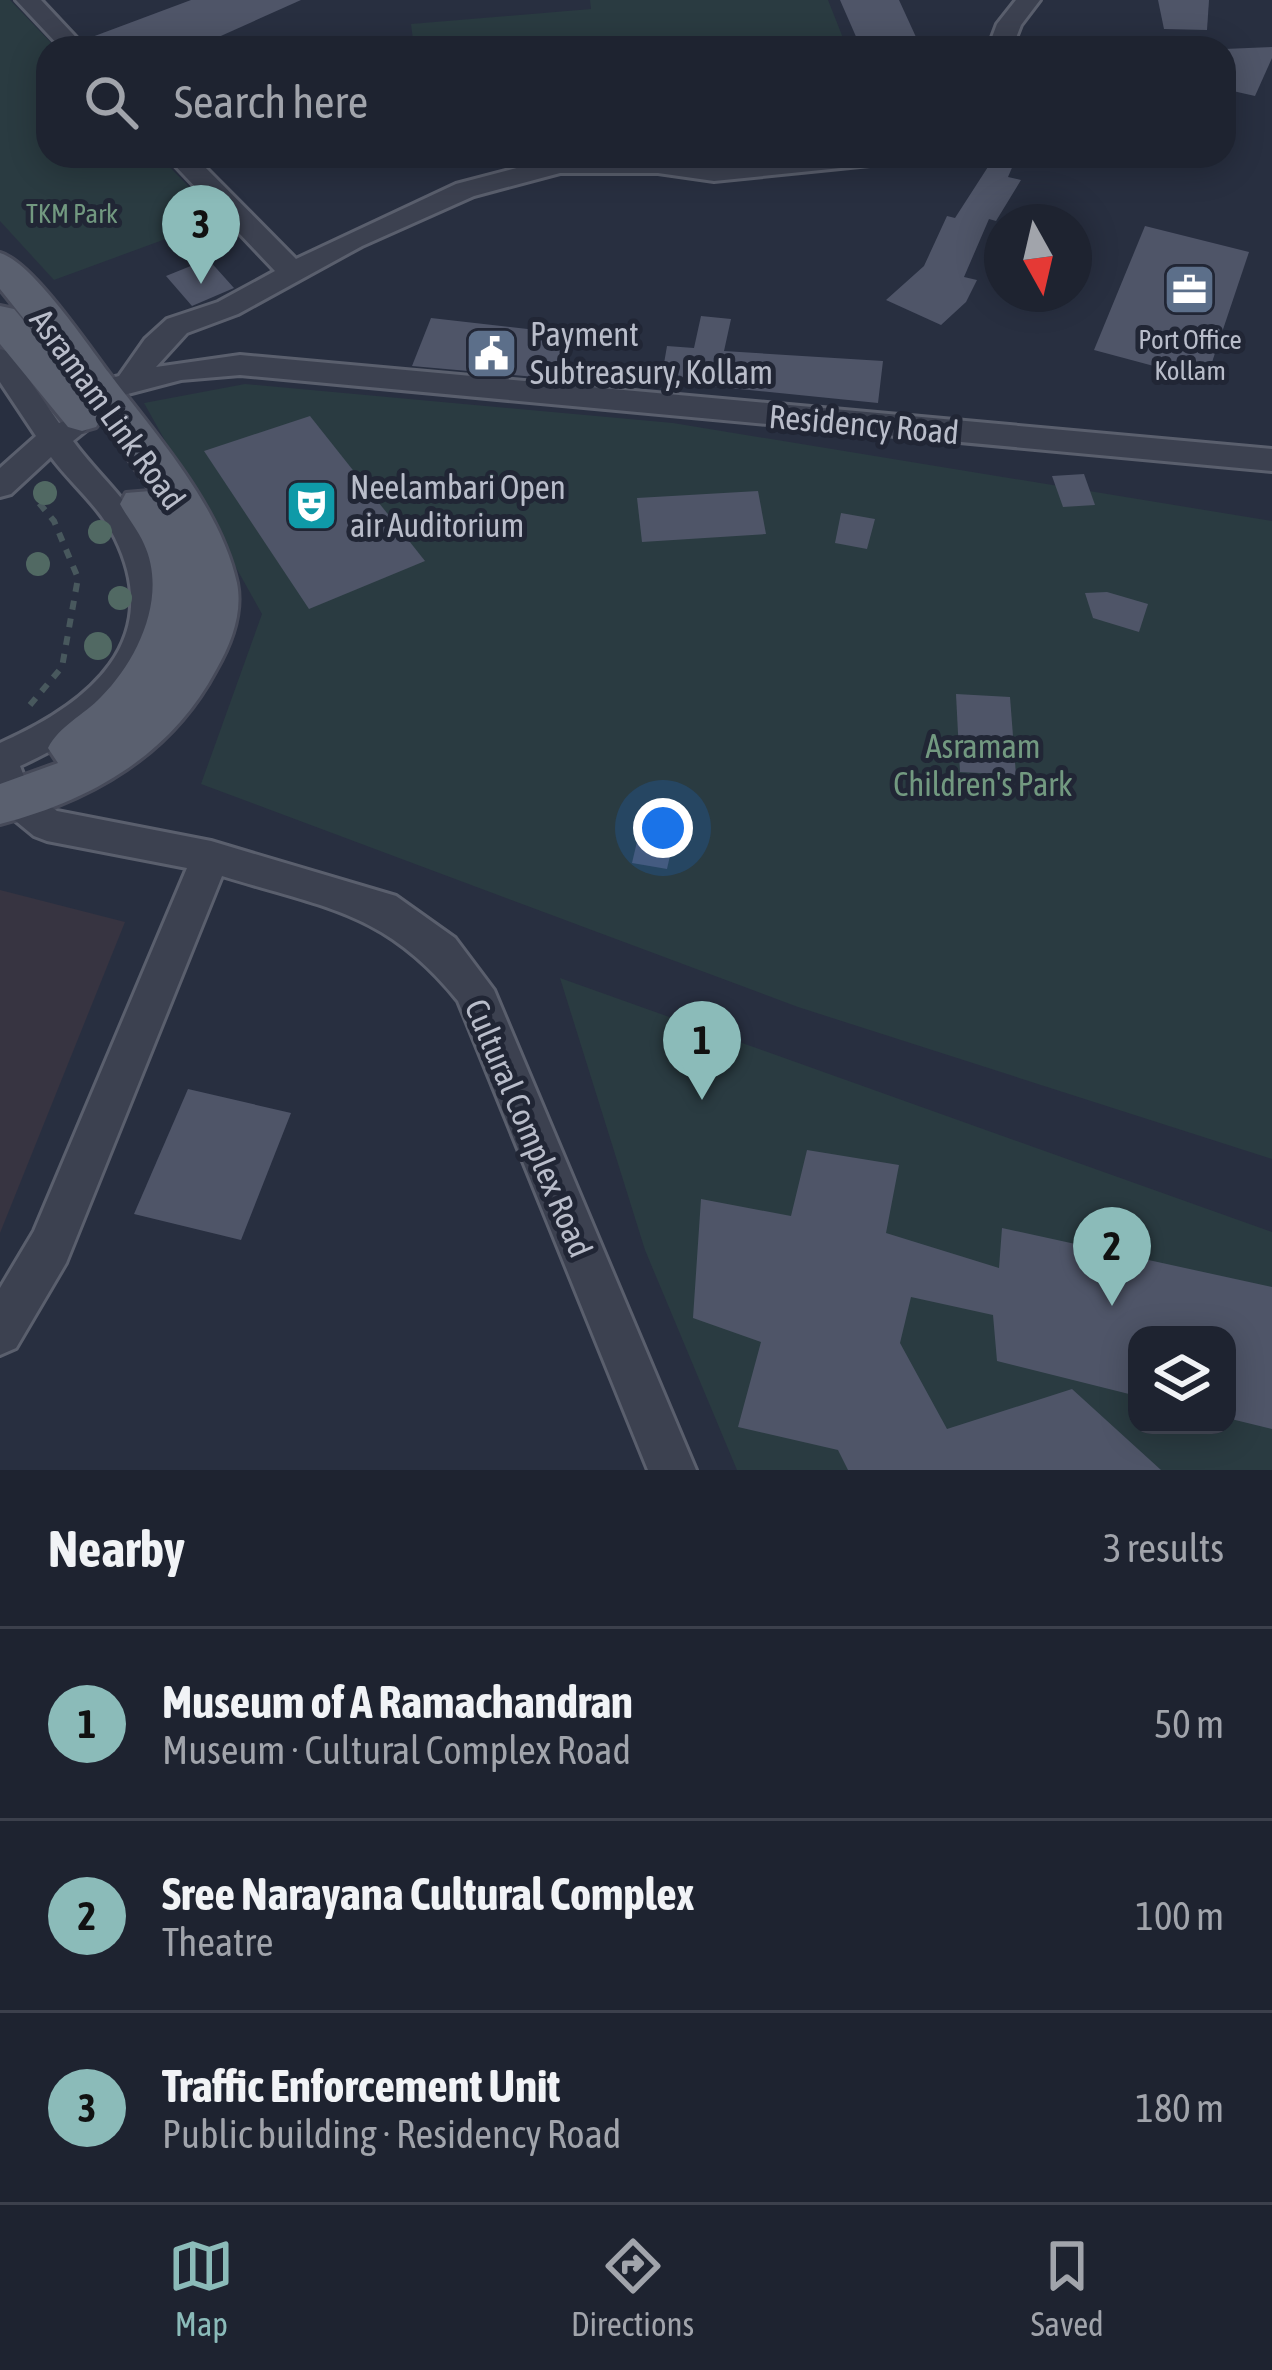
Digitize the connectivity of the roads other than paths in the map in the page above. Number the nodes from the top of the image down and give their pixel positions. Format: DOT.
graph roads {
  1 [pos="28,0"];
  2 [pos="1028,0"];
  3 [pos="62,36"];
  4 [pos="1004,36"];
  5 [pos="191,168"];
  6 [pos="548,168"];
  7 [pos="674,168"];
  8 [pos="763,168"];
  9 [pos="0,265"];
  10 [pos="293,273"];
  11 [pos="0,318"];
  12 [pos="0,359"];
  13 [pos="93,408"];
  14 [pos="1270,450"];
  15 [pos="8,478"];
  16 [pos="3,779"];
  17 [pos="211,857"];
  18 [pos="0,1332"];
  19 [pos="672,1470"];
  1 -- 3 [label="street"];
  2 -- 4 [label="street"];
  5 -- 10 [label="street"];
  6 -- 10 [label="street"];
  7 -- 8 [label="street"];
  9 -- 13 [label="main road, Asramam Link Road"];
  10 -- 13 [label="street"];
  11 -- 13 [label="main road, Asramam Link Road"];
  12 -- 13 [label="street"];
  13 -- 14 [label="street, Residency Road"];
  13 -- 15 [label="street"];
  13 -- 16 [label="main road, Asramam Link Road"];
  16 -- 17 [label="street, Cultural Complex Road"];
  17 -- 18 [label="street"];
  17 -- 19 [label="street, Cultural Complex Road"];
}
